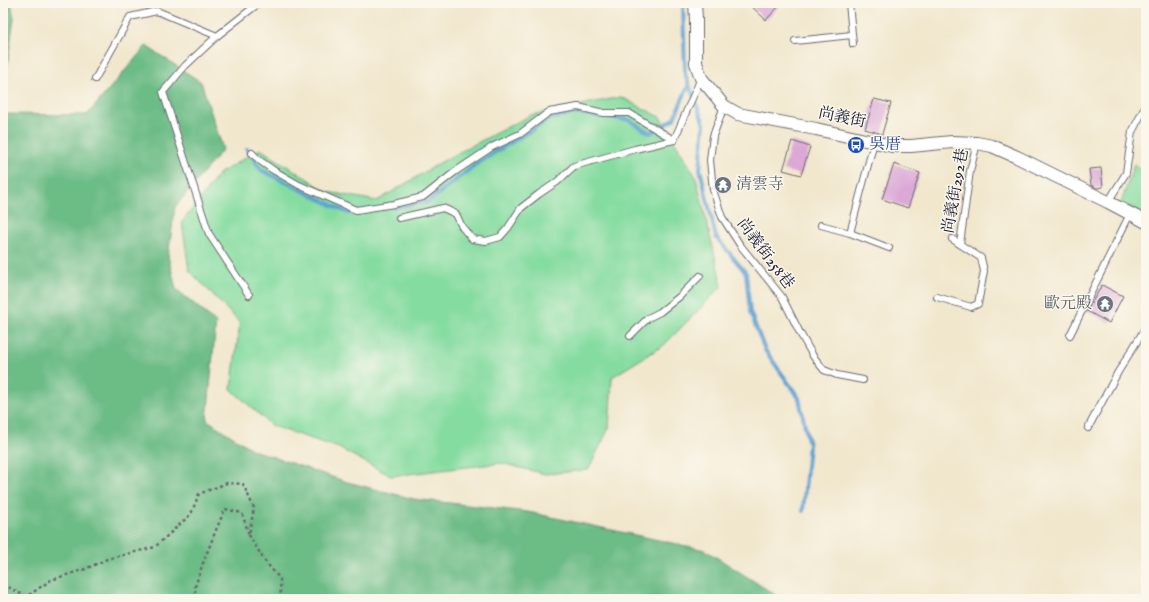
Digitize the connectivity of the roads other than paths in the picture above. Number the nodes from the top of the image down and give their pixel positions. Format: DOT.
graph roads {
  1 [pos="259,3"];
  2 [pos="694,3"];
  3 [pos="849,3"];
  4 [pos="852,35"];
  5 [pos="217,36"];
  6 [pos="795,41"];
  7 [pos="853,44"];
  8 [pos="94,79"];
  9 [pos="699,81"];
  10 [pos="1146,105"];
  11 [pos="724,106"];
  12 [pos="674,140"];
  13 [pos="874,142"];
  14 [pos="977,143"];
  15 [pos="252,153"];
  16 [pos="1108,202"];
  17 [pos="1130,214"];
  18 [pos="399,218"];
  19 [pos="1146,222"];
  20 [pos="821,225"];
  21 [pos="850,233"];
  22 [pos="952,238"];
  23 [pos="960,244"];
  24 [pos="889,248"];
  25 [pos="700,276"];
  26 [pos="249,295"];
  27 [pos="937,297"];
  28 [pos="1146,327"];
  29 [pos="1070,335"];
  30 [pos="630,336"];
  31 [pos="863,380"];
  32 [pos="1088,428"];
  1 -- 5 [label="lane"];
  2 -- 9 [label="street, 尚義街"];
  3 -- 4 [label="lane"];
  4 -- 6 [label="lane"];
  4 -- 7 [label="lane"];
  5 -- 8 [label="lane"];
  5 -- 26 [label="lane"];
  9 -- 11 [label="street, 尚義街"];
  9 -- 12 [label="lane"];
  10 -- 16 [label="lane"];
  11 -- 13 [label="street, 尚義街"];
  11 -- 31 [label="lane, 尚義街258巷"];
  12 -- 15 [label="lane"];
  12 -- 18 [label="lane"];
  13 -- 14 [label="street, 尚義街"];
  13 -- 21 [label="lane"];
  14 -- 16 [label="street, 尚義街"];
  14 -- 23 [label="lane, 尚義街292巷"];
  16 -- 17 [label="street, 尚義街"];
  17 -- 19 [label="street, 尚義街"];
  17 -- 29 [label="lane"];
  20 -- 21 [label="lane"];
  21 -- 24 [label="lane"];
  22 -- 23 [label="lane"];
  23 -- 27 [label="lane"];
  25 -- 30 [label="lane"];
  28 -- 32 [label="lane"];
}
